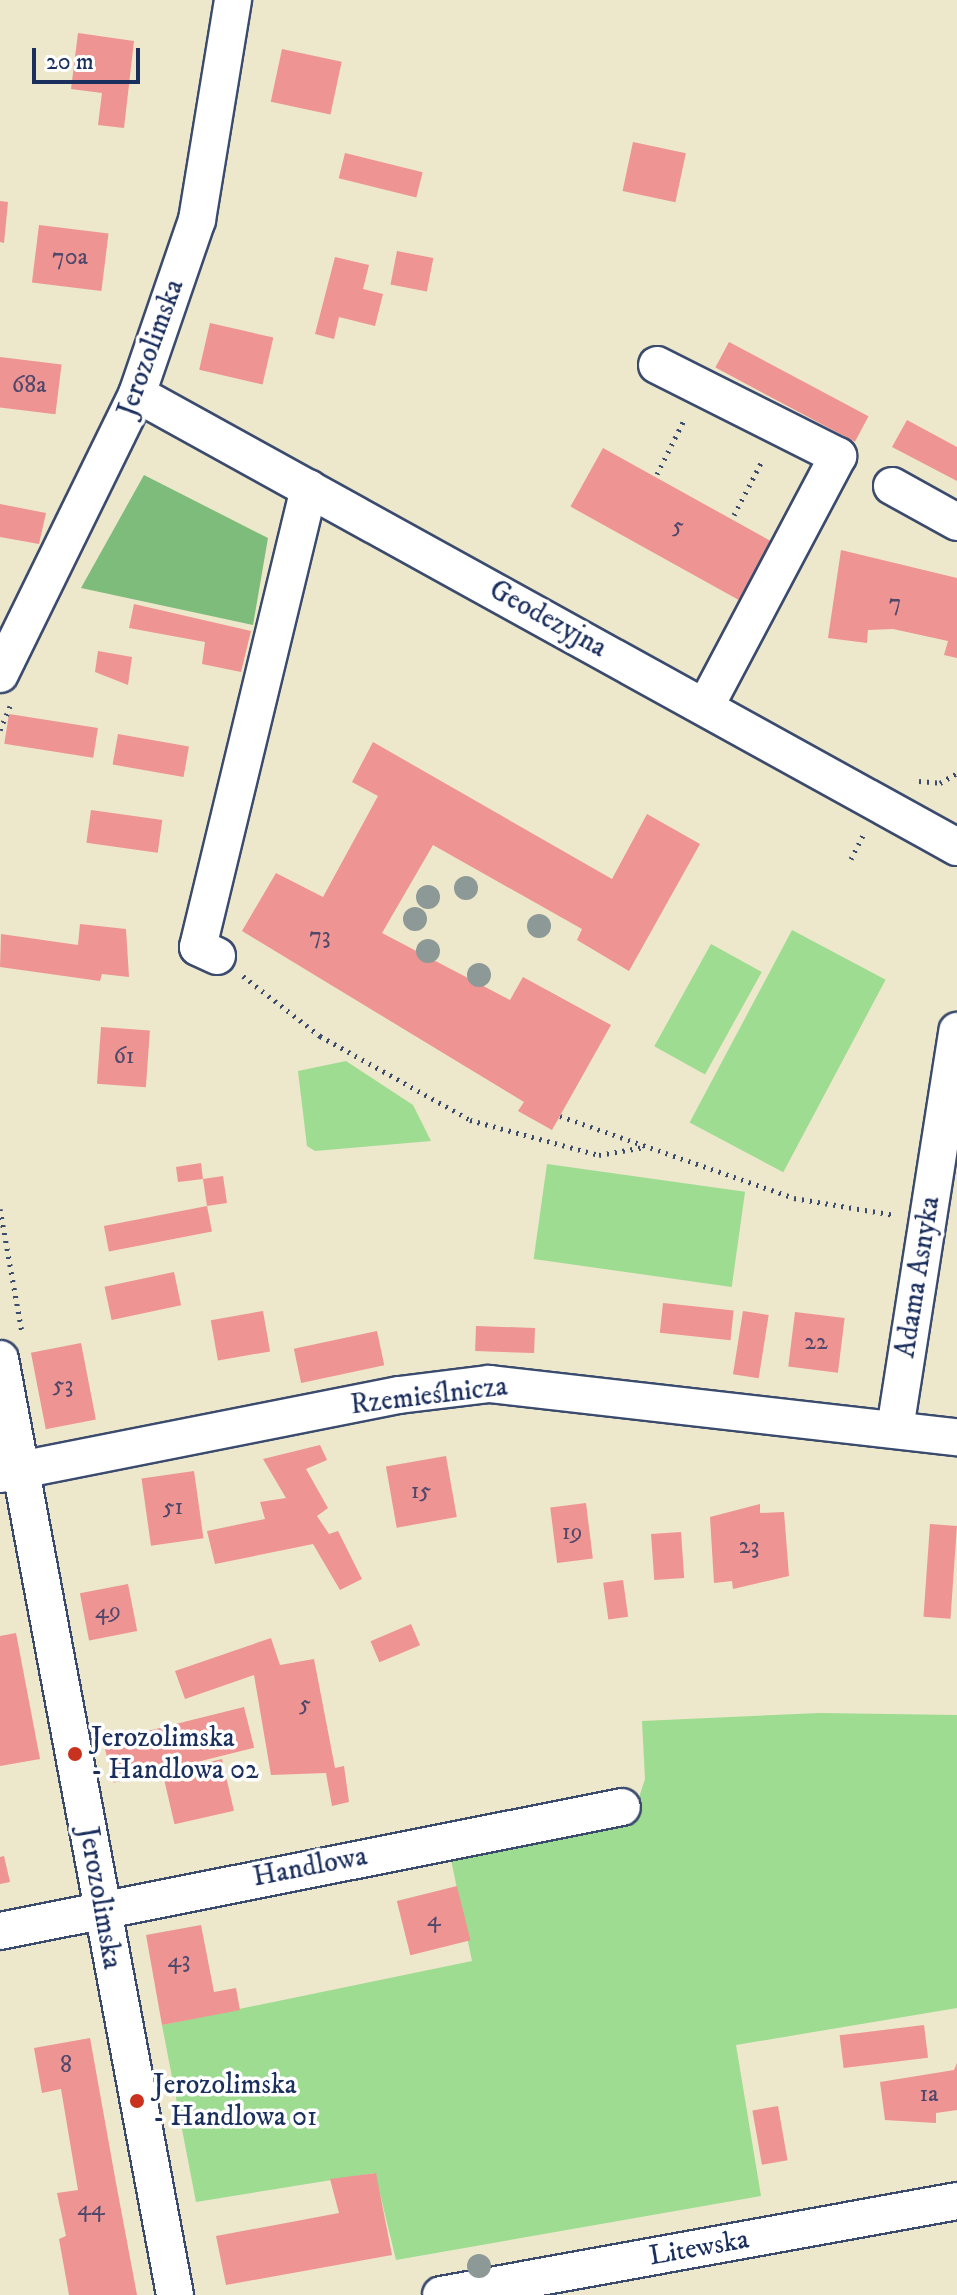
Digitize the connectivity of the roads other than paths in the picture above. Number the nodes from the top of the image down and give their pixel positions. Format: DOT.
graph roads {
  1 [pos="233,0"];
  2 [pos="657,365"];
  3 [pos="137,394"];
  4 [pos="892,486"];
  5 [pos="309,488"];
  6 [pos="957,522"];
  7 [pos="0,674"];
  8 [pos="706,705"];
  9 [pos="953,837"];
  10 [pos="217,956"];
  11 [pos="957,1031"];
  12 [pos="0,1359"];
  13 [pos="895,1429"];
  14 [pos="957,1437"];
  15 [pos="10,1472"];
  16 [pos="622,1807"];
  17 [pos="102,1910"];
  18 [pos="0,1931"];
  19 [pos="957,2201"];
  20 [pos="175,2295"];
  21 [pos="441,2295"];
  1 -- 3 [label="street, Jerozolimska"];
  2 -- 8 [label="street"];
  3 -- 5 [label="street, Geodezyjna"];
  3 -- 7 [label="street, Jerozolimska"];
  4 -- 6 [label="street"];
  5 -- 8 [label="street, Geodezyjna"];
  5 -- 10 [label="street"];
  8 -- 9 [label="street, Geodezyjna"];
  11 -- 13 [label="street, Adama Asnyka"];
  12 -- 15 [label="street, Jerozolimska"];
  13 -- 14 [label="street, Rzemieślnicza"];
  13 -- 15 [label="street, Rzemieślnicza"];
  15 -- 17 [label="street, Jerozolimska"];
  16 -- 17 [label="street, Handlowa"];
  17 -- 18 [label="street, Handlowa"];
  17 -- 20 [label="street, Jerozolimska"];
  19 -- 21 [label="street, Litewska"];
}
